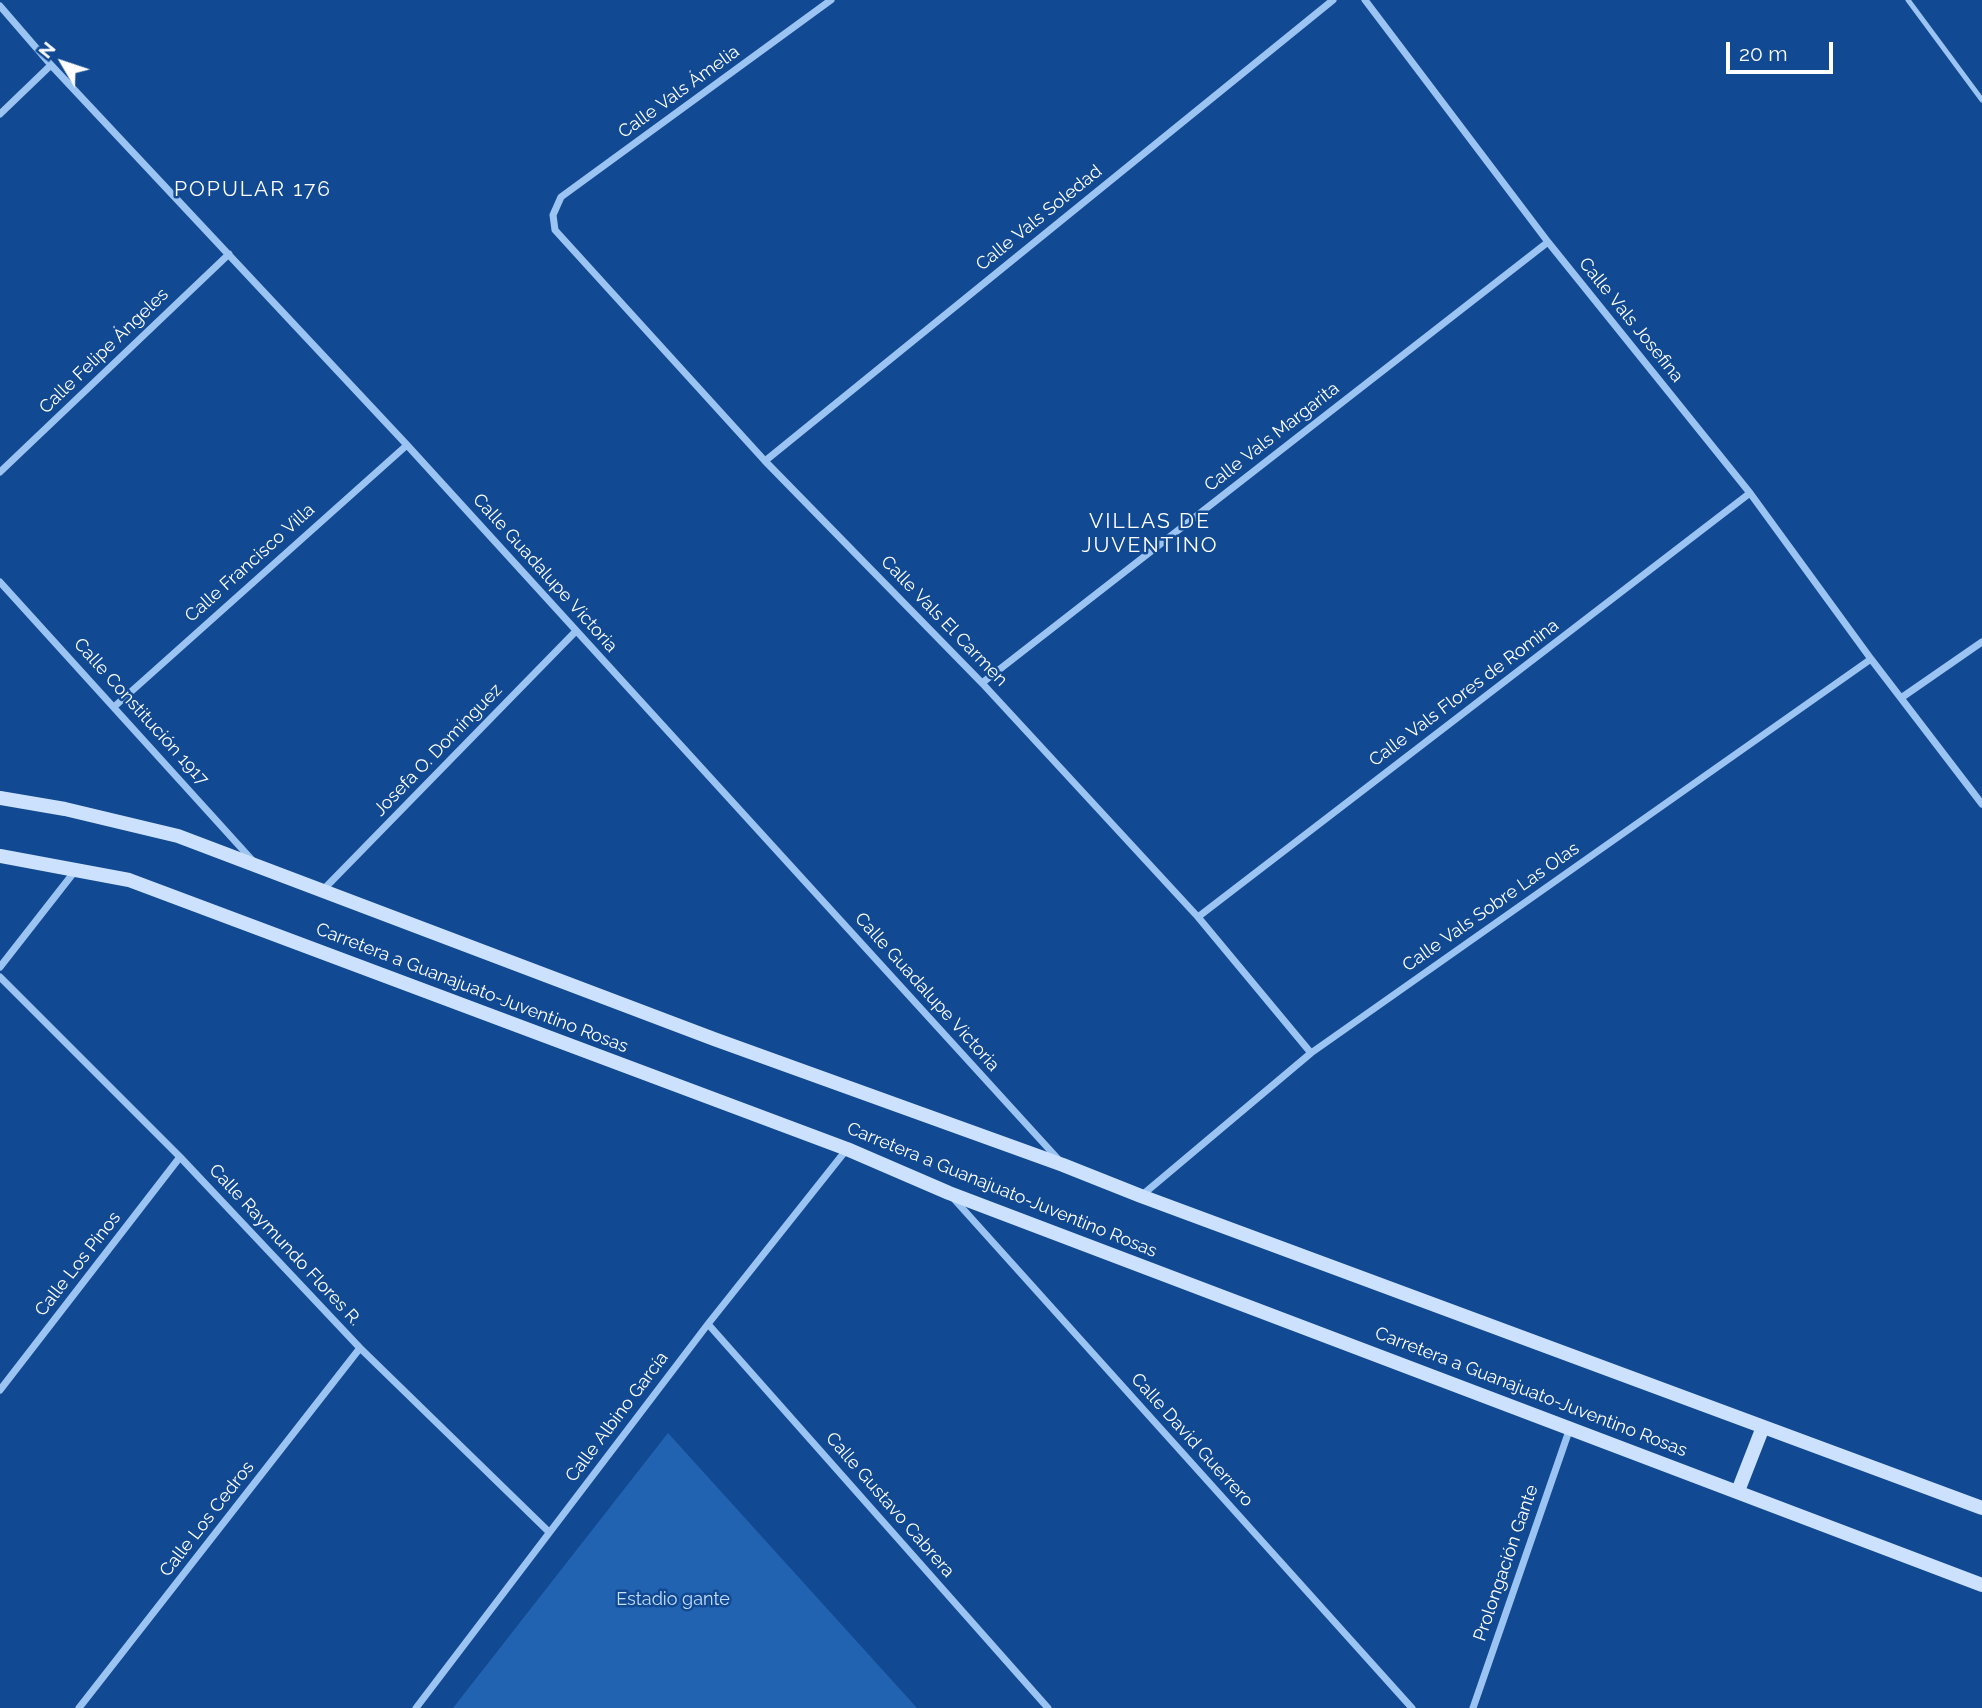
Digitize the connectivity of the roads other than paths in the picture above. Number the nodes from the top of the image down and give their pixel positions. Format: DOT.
graph roads {
  1 [pos="831,0"];
  2 [pos="1333,0"];
  3 [pos="1365,0"];
  4 [pos="1908,0"];
  5 [pos="0,6"];
  6 [pos="51,65"];
  7 [pos="1982,100"];
  8 [pos="0,114"];
  9 [pos="553,215"];
  10 [pos="1548,242"];
  11 [pos="229,254"];
  12 [pos="407,444"];
  13 [pos="765,460"];
  14 [pos="0,472"];
  15 [pos="1750,494"];
  16 [pos="0,582"];
  17 [pos="576,631"];
  18 [pos="1982,642"];
  19 [pos="1871,659"];
  20 [pos="982,683"];
  21 [pos="1901,698"];
  22 [pos="115,706"];
  23 [pos="0,798"];
  24 [pos="1982,804"];
  25 [pos="0,856"];
  26 [pos="257,865"];
  27 [pos="76,870"];
  28 [pos="321,891"];
  29 [pos="1198,917"];
  30 [pos="0,967"];
  31 [pos="0,976"];
  32 [pos="1311,1053"];
  33 [pos="847,1149"];
  34 [pos="180,1157"];
  35 [pos="1063,1165"];
  36 [pos="949,1193"];
  37 [pos="1141,1196"];
  38 [pos="708,1324"];
  39 [pos="360,1348"];
  40 [pos="0,1390"];
  41 [pos="1763,1427"];
  42 [pos="1570,1429"];
  43 [pos="1738,1491"];
  44 [pos="1982,1508"];
  45 [pos="549,1532"];
  46 [pos="1982,1585"];
  47 [pos="79,1708"];
  48 [pos="416,1708"];
  49 [pos="1048,1708"];
  50 [pos="1412,1708"];
  51 [pos="1473,1708"];
  1 -- 9 [label="street, Calle Vals Ámelia"];
  2 -- 13 [label="street, Calle Vals Soledad"];
  3 -- 10 [label="street, Calle Vals Josefina"];
  4 -- 7 [label="lane"];
  5 -- 6 [label="street, Calle Guadalupe Victoria"];
  6 -- 8 [label="street"];
  6 -- 11 [label="street, Calle Guadalupe Victoria"];
  9 -- 13 [label="street, Calle Vals El Carmen"];
  10 -- 15 [label="street, Calle Vals Josefina"];
  10 -- 20 [label="street, Calle Vals Margarita"];
  11 -- 12 [label="street, Calle Guadalupe Victoria"];
  11 -- 14 [label="street, Calle Felipe Ángeles"];
  12 -- 17 [label="street, Calle Guadalupe Victoria"];
  12 -- 22 [label="street, Calle Francisco Villa"];
  13 -- 20 [label="street, Calle Vals El Carmen"];
  15 -- 19 [label="street, Calle Vals Josefina"];
  15 -- 29 [label="street, Calle Vals Flores de Romina"];
  16 -- 22 [label="street, Calle Constitución 1917"];
  17 -- 28 [label="street, Josefa O. Domínguez"];
  17 -- 35 [label="street, Calle Guadalupe Victoria"];
  18 -- 21 [label="street"];
  19 -- 21 [label="street, Calle Vals Josefina"];
  19 -- 32 [label="street, Calle Vals Sobre Las Olas"];
  20 -- 29 [label="street, Calle Vals El Carmen"];
  21 -- 24 [label="street, Calle Vals Josefina"];
  22 -- 26 [label="street, Calle Constitución 1917"];
  23 -- 26 [label="main road, Carretera a Guanajuato-Juventino Rosas"];
  25 -- 27 [label="main road, Carretera a Guanajuato-Juventino Rosas"];
  26 -- 28 [label="main road, Carretera a Guanajuato-Juventino Rosas"];
  27 -- 30 [label="street"];
  27 -- 33 [label="main road, Carretera a Guanajuato-Juventino Rosas"];
  28 -- 35 [label="main road, Carretera a Guanajuato-Juventino Rosas"];
  29 -- 32 [label="street, Calle Vals El Carmen"];
  31 -- 34 [label="street, Calle Raymundo Flores R."];
  32 -- 37 [label="street, Calle Vals Sobre Las Olas"];
  33 -- 36 [label="main road, Carretera a Guanajuato-Juventino Rosas"];
  33 -- 38 [label="street, Calle Albino García"];
  34 -- 39 [label="street, Calle Raymundo Flores R."];
  34 -- 40 [label="street, Calle Los Pinos"];
  35 -- 37 [label="main road, Carretera a Guanajuato-Juventino Rosas"];
  36 -- 42 [label="main road, Carretera a Guanajuato-Juventino Rosas"];
  36 -- 50 [label="street, Calle David Guerrero"];
  37 -- 41 [label="main road, Carretera a Guanajuato-Juventino Rosas"];
  38 -- 45 [label="street, Calle Albino García"];
  38 -- 49 [label="street, Calle Gustavo Cabrera"];
  39 -- 45 [label="street, Calle Raymundo Flores R."];
  39 -- 47 [label="street, Calle Los Cedros"];
  41 -- 43 [label="main road"];
  41 -- 44 [label="main road, Carretera a Guanajuato-Juventino Rosas"];
  42 -- 43 [label="main road, Carretera a Guanajuato-Juventino Rosas"];
  42 -- 51 [label="street, Prolongación Gante"];
  43 -- 46 [label="main road, Carretera a Guanajuato-Juventino Rosas"];
  45 -- 48 [label="street, Calle Albino García"];
}
